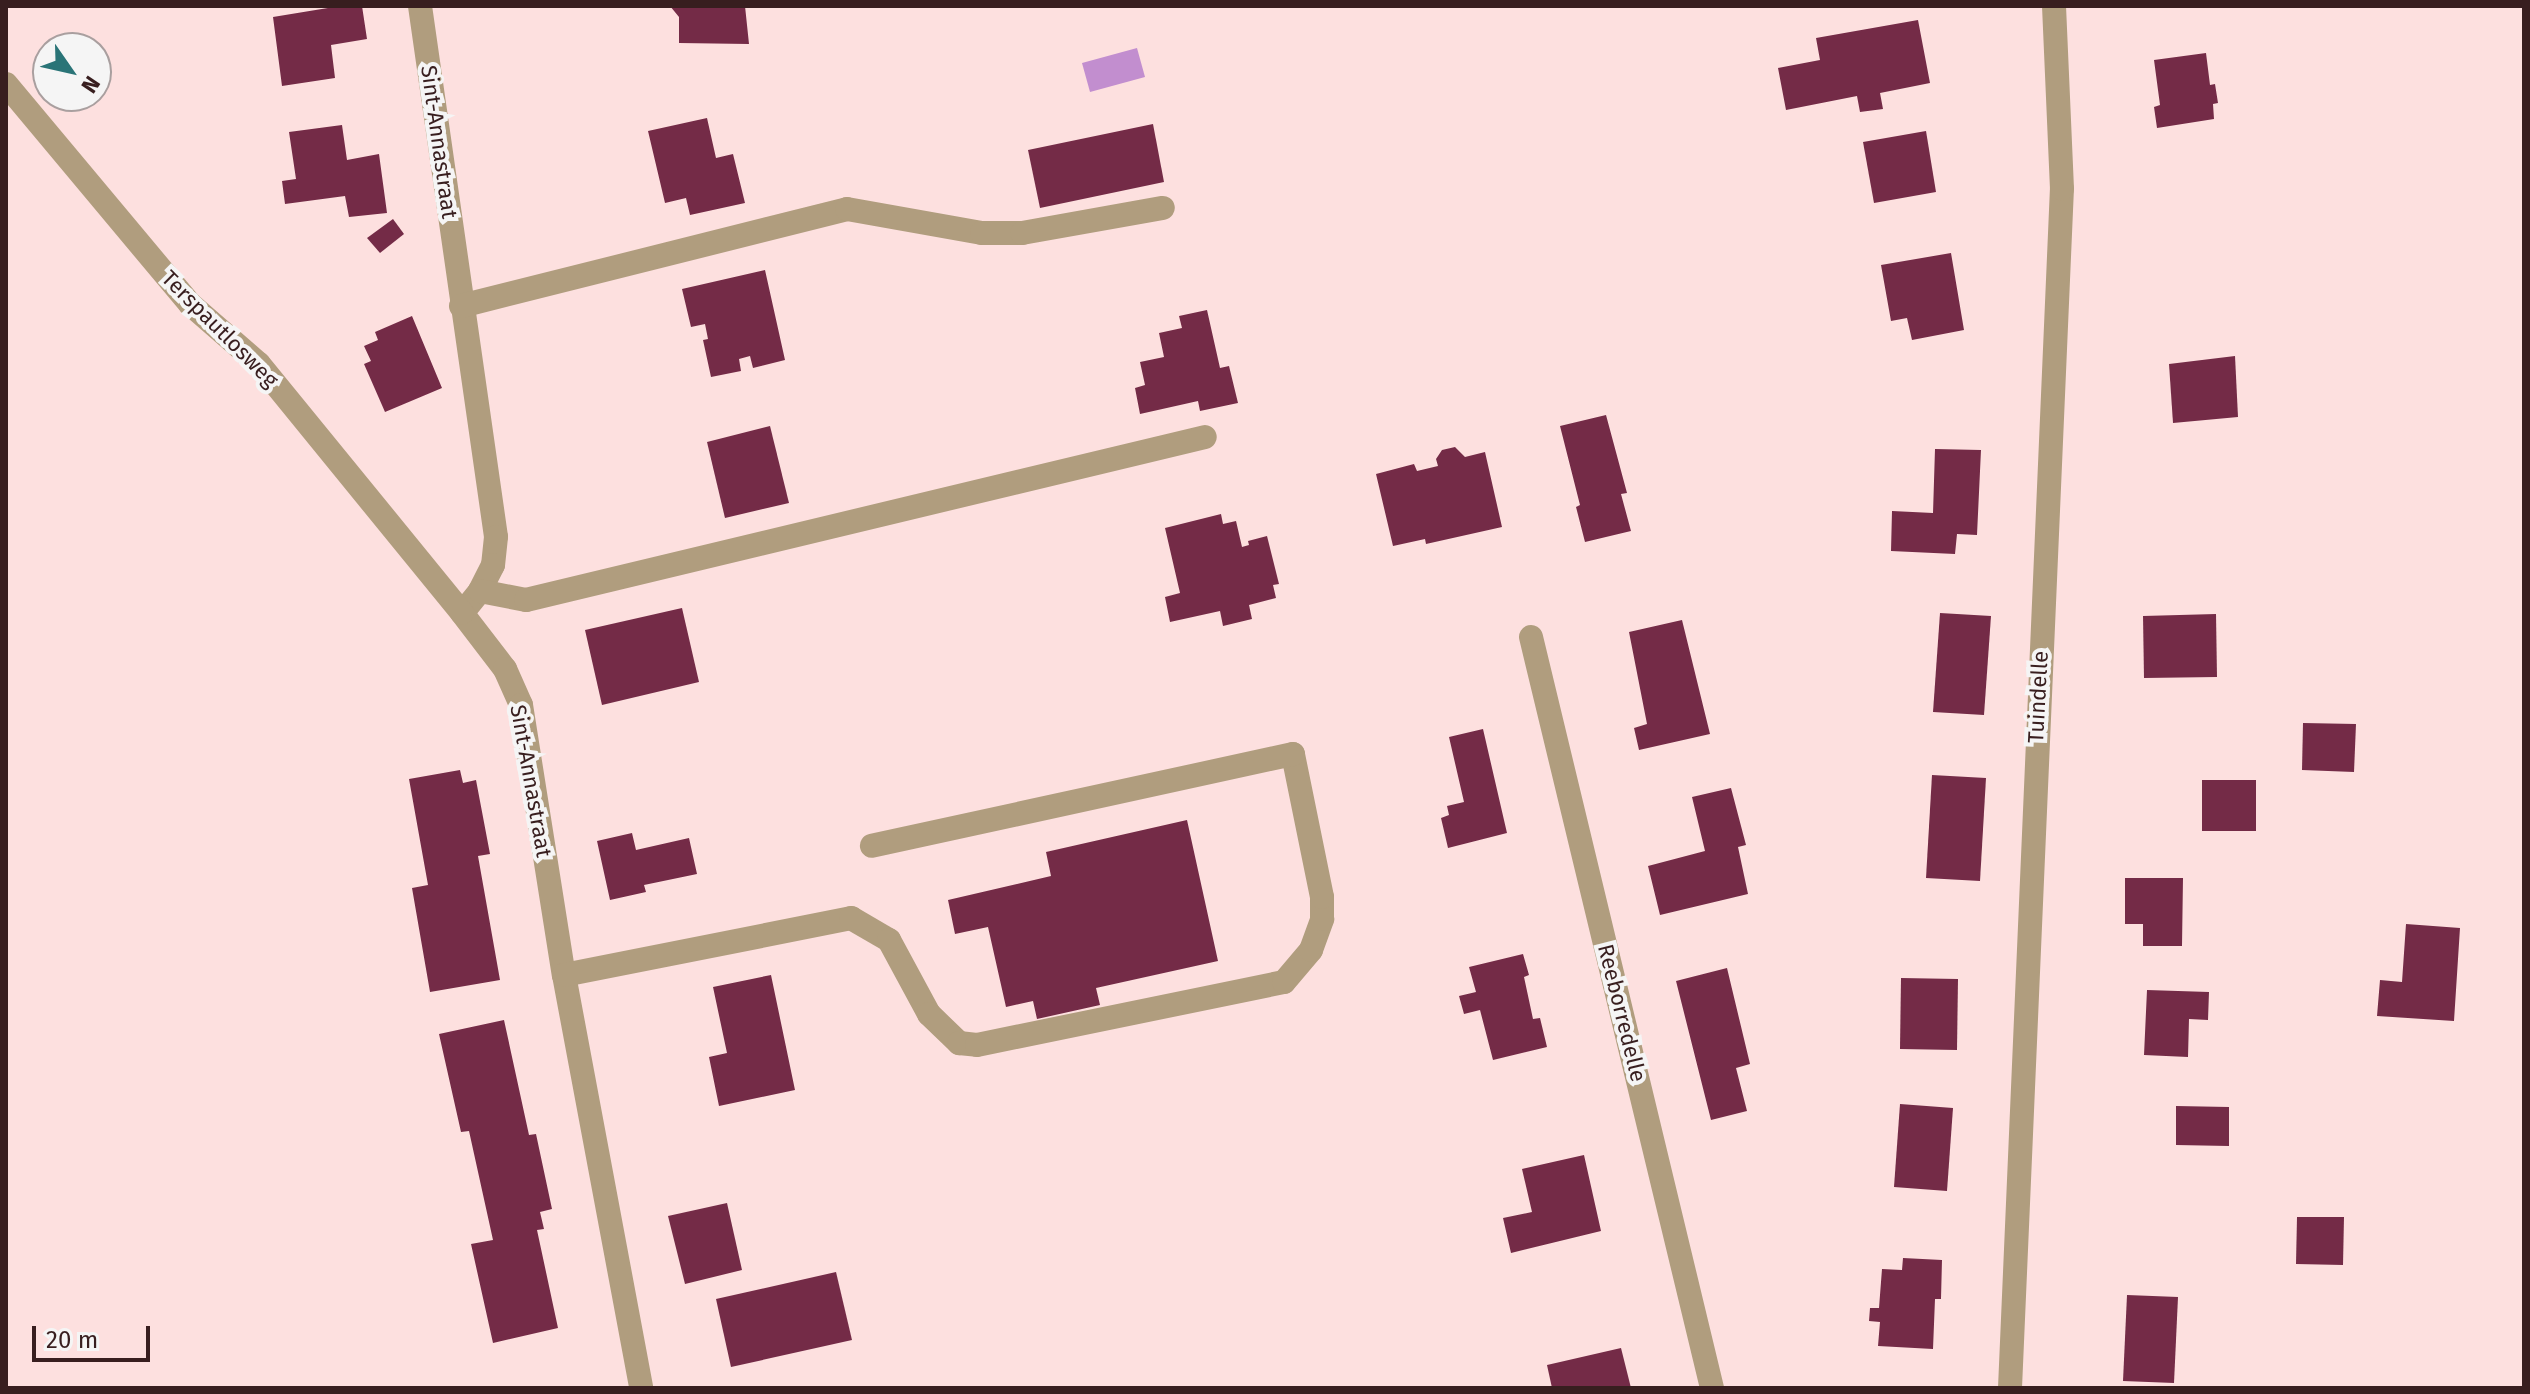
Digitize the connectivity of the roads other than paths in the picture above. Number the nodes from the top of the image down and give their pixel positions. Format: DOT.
graph roads {
  1 [pos="420,6"];
  2 [pos="2054,6"];
  3 [pos="6,84"];
  4 [pos="1163,208"];
  5 [pos="461,306"];
  6 [pos="1205,437"];
  7 [pos="480,591"];
  8 [pos="462,613"];
  9 [pos="1531,637"];
  10 [pos="872,846"];
  11 [pos="564,975"];
  12 [pos="641,1388"];
  13 [pos="1712,1388"];
  14 [pos="2010,1388"];
  1 -- 5 [label="street, Sint-Annastraat"];
  2 -- 14 [label="street, Tuindelle"];
  3 -- 8 [label="street, Terspautlosweg"];
  4 -- 5 [label="street"];
  5 -- 7 [label="street, Sint-Annastraat"];
  6 -- 7 [label="street"];
  7 -- 8 [label="street, Sint-Annastraat"];
  8 -- 11 [label="street, Sint-Annastraat"];
  9 -- 13 [label="street, Reeborredelle"];
  10 -- 11 [label="street"];
  11 -- 12 [label="street, Sint-Annastraat"];
}
